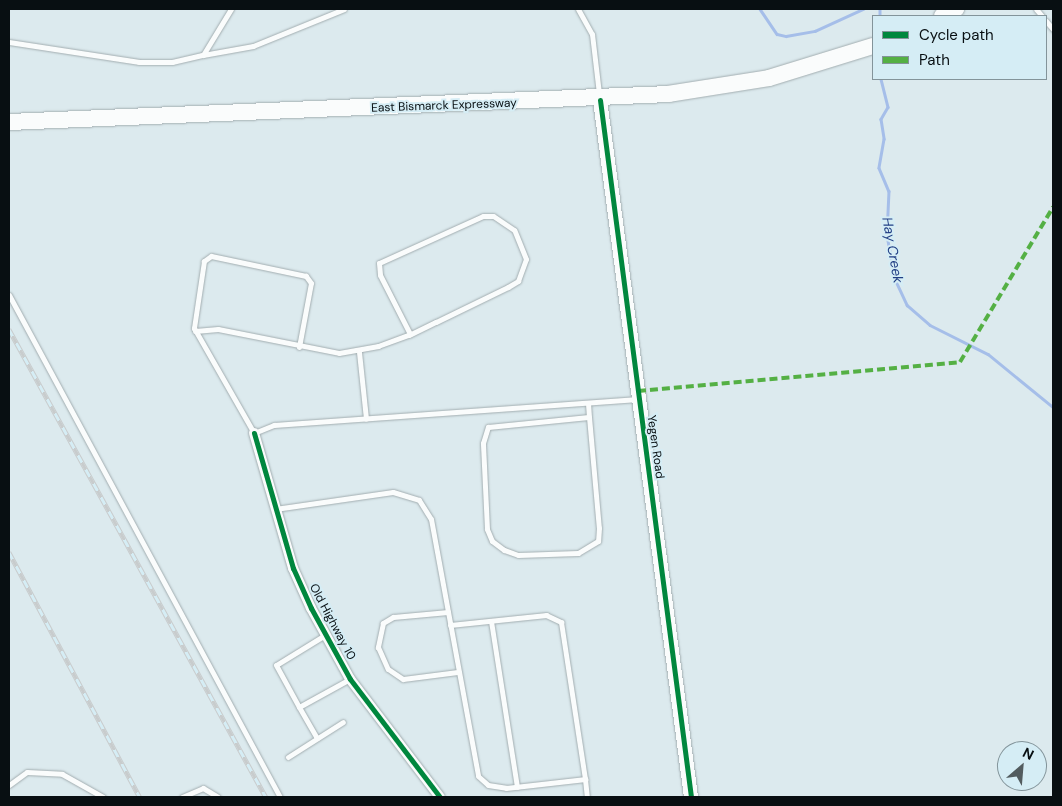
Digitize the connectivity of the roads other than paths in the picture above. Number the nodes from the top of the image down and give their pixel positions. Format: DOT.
graph roads {
  1 [pos="231,9"];
  2 [pos="344,9"];
  3 [pos="578,9"];
  4 [pos="956,9"];
  5 [pos="944,15"];
  6 [pos="9,42"];
  7 [pos="872,46"];
  8 [pos="203,55"];
  9 [pos="600,100"];
  10 [pos="9,122"];
  11 [pos="9,295"];
  12 [pos="195,330"];
  13 [pos="410,334"];
  14 [pos="299,347"];
  15 [pos="359,352"];
  16 [pos="639,399"];
  17 [pos="588,402"];
  18 [pos="589,417"];
  19 [pos="366,418"];
  20 [pos="254,433"];
  21 [pos="275,509"];
  22 [pos="448,612"];
  23 [pos="491,621"];
  24 [pos="450,625"];
  25 [pos="326,635"];
  26 [pos="458,672"];
  27 [pos="350,679"];
  28 [pos="300,707"];
  29 [pos="344,722"];
  30 [pos="317,738"];
  31 [pos="288,757"];
  32 [pos="585,779"];
  33 [pos="9,785"];
  34 [pos="517,787"];
  35 [pos="103,797"];
  36 [pos="182,797"];
  37 [pos="218,797"];
  38 [pos="280,797"];
  39 [pos="440,797"];
  40 [pos="587,797"];
  41 [pos="691,797"];
  1 -- 8 [label="lane"];
  2 -- 8 [label="lane"];
  3 -- 9 [label="lane"];
  4 -- 5 [label="main road"];
  6 -- 8 [label="lane"];
  7 -- 9 [label="main road, East Bismarck Expressway"];
  9 -- 10 [label="main road, East Bismarck Expressway"];
  9 -- 16 [label="street, Yegen Road"];
  11 -- 38 [label="lane"];
  12 -- 14 [label="lane"];
  12 -- 14 [label="lane"];
  12 -- 20 [label="lane"];
  13 -- 13 [label="lane"];
  13 -- 15 [label="lane"];
  14 -- 15 [label="lane"];
  15 -- 19 [label="lane"];
  16 -- 17 [label="lane"];
  16 -- 41 [label="street, Yegen Road"];
  17 -- 18 [label="lane"];
  17 -- 19 [label="lane"];
  18 -- 18 [label="lane"];
  19 -- 20 [label="lane"];
  20 -- 21 [label="street, Old Highway 10"];
  21 -- 22 [label="lane"];
  21 -- 25 [label="street, Old Highway 10"];
  22 -- 24 [label="lane"];
  22 -- 26 [label="lane"];
  23 -- 24 [label="lane"];
  23 -- 32 [label="lane"];
  23 -- 34 [label="lane"];
  24 -- 26 [label="lane"];
  25 -- 27 [label="street, Old Highway 10"];
  25 -- 28 [label="lane"];
  26 -- 34 [label="lane"];
  27 -- 28 [label="lane"];
  27 -- 39 [label="street, Old Highway 10"];
  28 -- 30 [label="lane"];
  29 -- 30 [label="lane"];
  30 -- 31 [label="lane"];
  32 -- 34 [label="lane"];
  32 -- 40 [label="lane"];
  33 -- 35 [label="lane"];
  36 -- 37 [label="lane"];
}
